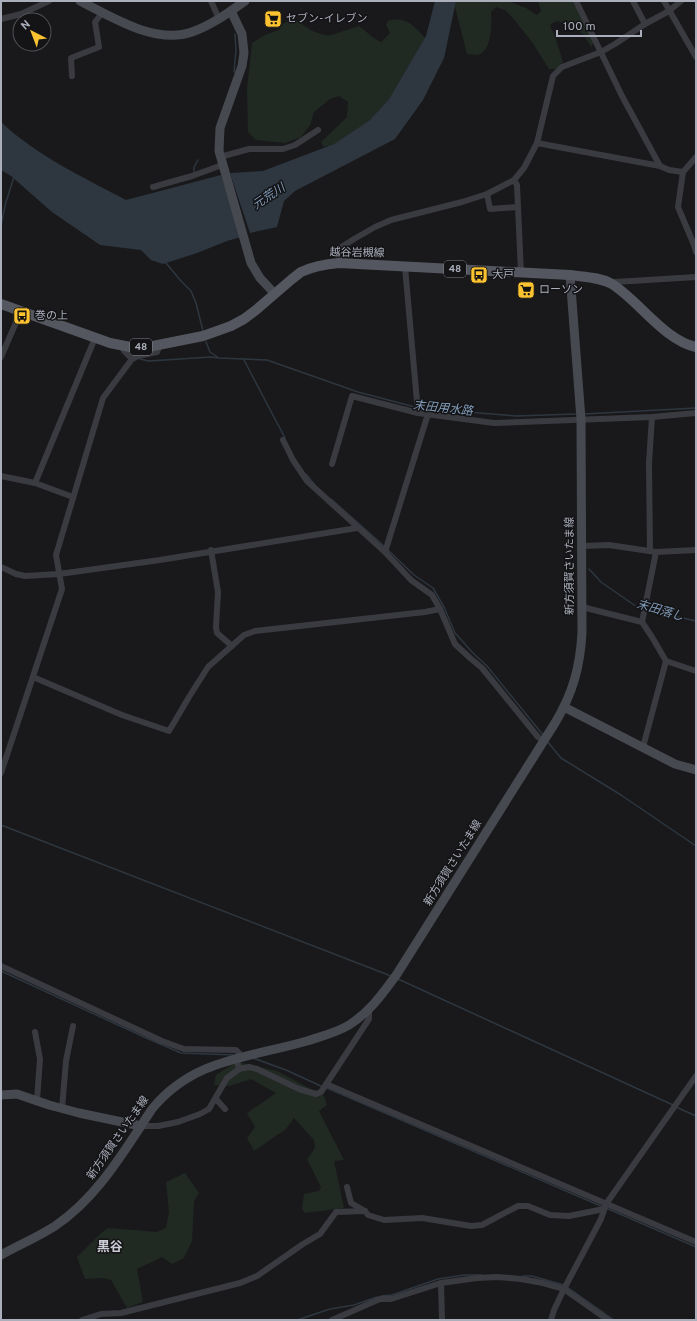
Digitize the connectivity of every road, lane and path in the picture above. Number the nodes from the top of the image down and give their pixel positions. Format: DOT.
graph roads {
  1 [pos="49,1"];
  2 [pos="80,1"];
  3 [pos="211,1"];
  4 [pos="245,1"];
  5 [pos="576,1"];
  6 [pos="633,1"];
  7 [pos="664,1"];
  8 [pos="681,1"];
  9 [pos="231,11"];
  10 [pos="669,11"];
  11 [pos="103,12"];
  12 [pos="1,19"];
  13 [pos="219,19"];
  14 [pos="645,24"];
  15 [pos="600,52"];
  16 [pos="696,58"];
  17 [pos="72,76"];
  18 [pos="318,130"];
  19 [pos="537,143"];
  20 [pos="696,156"];
  21 [pos="221,164"];
  22 [pos="660,166"];
  23 [pos="683,172"];
  24 [pos="514,180"];
  25 [pos="153,187"];
  26 [pos="487,194"];
  27 [pos="518,206"];
  28 [pos="696,252"];
  29 [pos="339,263"];
  30 [pos="405,266"];
  31 [pos="522,273"];
  32 [pos="570,275"];
  33 [pos="696,277"];
  34 [pos="612,284"];
  35 [pos="274,294"];
  36 [pos="1,304"];
  37 [pos="21,312"];
  38 [pos="95,338"];
  39 [pos="160,345"];
  40 [pos="122,346"];
  41 [pos="696,347"];
  42 [pos="1,357"];
  43 [pos="132,358"];
  44 [pos="418,413"];
  45 [pos="696,413"];
  46 [pos="428,414"];
  47 [pos="652,417"];
  48 [pos="581,419"];
  49 [pos="283,440"];
  50 [pos="332,464"];
  51 [pos="1,476"];
  52 [pos="35,483"];
  53 [pos="73,497"];
  54 [pos="357,528"];
  55 [pos="582,546"];
  56 [pos="211,550"];
  57 [pos="696,550"];
  58 [pos="650,551"];
  59 [pos="385,552"];
  60 [pos="656,552"];
  61 [pos="1,567"];
  62 [pos="59,574"];
  63 [pos="582,607"];
  64 [pos="440,609"];
  65 [pos="642,622"];
  66 [pos="232,646"];
  67 [pos="666,662"];
  68 [pos="696,671"];
  69 [pos="33,678"];
  70 [pos="564,707"];
  71 [pos="544,741"];
  72 [pos="643,748"];
  73 [pos="696,770"];
  74 [pos="1,773"];
  75 [pos="1,966"];
  76 [pos="369,1010"];
  77 [pos="73,1026"];
  78 [pos="35,1032"];
  79 [pos="240,1057"];
  80 [pos="239,1069"];
  81 [pos="696,1076"];
  82 [pos="326,1084"];
  83 [pos="1,1095"];
  84 [pos="216,1099"];
  85 [pos="37,1100"];
  86 [pos="62,1109"];
  87 [pos="225,1109"];
  88 [pos="141,1126"];
  89 [pos="347,1187"];
  90 [pos="605,1206"];
  91 [pos="365,1211"];
  92 [pos="696,1242"];
  93 [pos="1,1255"];
  94 [pos="441,1282"];
  95 [pos="564,1289"];
  96 [pos="82,1320"];
  97 [pos="332,1320"];
  98 [pos="442,1320"];
  99 [pos="551,1320"];
  100 [pos="608,1320"];
  1 -- 12 [label="street"];
  2 -- 11 [label="main road"];
  3 -- 13 [label="street"];
  4 -- 9 [label="main road"];
  5 -- 15 [label="street"];
  6 -- 14 [label="street"];
  7 -- 10 [label="street"];
  8 -- 10 [label="street"];
  9 -- 13 [label="main road"];
  9 -- 21 [label="main road"];
  10 -- 14 [label="street"];
  10 -- 16 [label="street"];
  11 -- 13 [label="main road"];
  11 -- 17 [label="street"];
  14 -- 15 [label="street"];
  15 -- 19 [label="street"];
  15 -- 22 [label="street"];
  18 -- 21 [label="street"];
  19 -- 22 [label="street"];
  19 -- 24 [label="street"];
  20 -- 23 [label="street"];
  21 -- 25 [label="street"];
  21 -- 35 [label="main road"];
  22 -- 23 [label="street"];
  23 -- 28 [label="street"];
  24 -- 26 [label="street"];
  24 -- 27 [label="street"];
  26 -- 27 [label="street"];
  26 -- 29 [label="street"];
  27 -- 31 [label="street"];
  29 -- 30 [label="main road, 越谷岩槻線 / 48"];
  29 -- 35 [label="main road, 越谷岩槻線 / 48"];
  30 -- 31 [label="main road, 越谷岩槻線 / 48"];
  30 -- 44 [label="street"];
  31 -- 32 [label="main road, 越谷岩槻線 / 48"];
  32 -- 34 [label="main road, 越谷岩槻線 / 48"];
  32 -- 48 [label="main road, 新方須賀さいたま線"];
  33 -- 34 [label="street"];
  34 -- 41 [label="main road, 越谷岩槻線 / 48"];
  35 -- 39 [label="main road, 越谷岩槻線 / 48"];
  36 -- 37 [label="main road, 越谷岩槻線 / 48"];
  37 -- 38 [label="main road, 越谷岩槻線 / 48"];
  37 -- 42 [label="street"];
  38 -- 40 [label="main road, 越谷岩槻線 / 48"];
  38 -- 52 [label="street"];
  39 -- 40 [label="main road, 越谷岩槻線 / 48"];
  39 -- 43 [label="street"];
  40 -- 43 [label="street"];
  43 -- 53 [label="street"];
  44 -- 46 [label="street"];
  44 -- 50 [label="street"];
  45 -- 47 [label="street"];
  46 -- 48 [label="street"];
  46 -- 59 [label="street"];
  47 -- 48 [label="street"];
  47 -- 58 [label="street"];
  48 -- 55 [label="main road, 新方須賀さいたま線"];
  49 -- 54 [label="street"];
  51 -- 52 [label="street"];
  52 -- 53 [label="street"];
  53 -- 62 [label="street"];
  54 -- 56 [label="street"];
  54 -- 59 [label="street"];
  55 -- 58 [label="street"];
  55 -- 63 [label="main road, 新方須賀さいたま線"];
  56 -- 62 [label="street"];
  56 -- 66 [label="street"];
  57 -- 60 [label="street"];
  58 -- 60 [label="street"];
  59 -- 64 [label="street"];
  60 -- 65 [label="street"];
  61 -- 62 [label="street"];
  62 -- 69 [label="street"];
  63 -- 65 [label="street"];
  63 -- 70 [label="main road, 新方須賀さいたま線"];
  64 -- 66 [label="street"];
  64 -- 71 [label="street"];
  65 -- 67 [label="street"];
  66 -- 69 [label="street"];
  67 -- 68 [label="street"];
  67 -- 72 [label="street"];
  69 -- 74 [label="street"];
  70 -- 71 [label="main road, 新方須賀さいたま線"];
  70 -- 72 [label="main road"];
  71 -- 76 [label="main road, 新方須賀さいたま線"];
  72 -- 73 [label="main road"];
  75 -- 79 [label="street"];
  76 -- 79 [label="main road, 新方須賀さいたま線"];
  76 -- 82 [label="street"];
  77 -- 86 [label="street"];
  78 -- 85 [label="street"];
  79 -- 80 [label="street"];
  79 -- 88 [label="main road, 新方須賀さいたま線"];
  80 -- 82 [label="street"];
  80 -- 84 [label="street"];
  81 -- 90 [label="street"];
  82 -- 90 [label="street"];
  83 -- 85 [label="main road"];
  84 -- 87 [label="street"];
  84 -- 88 [label="street"];
  85 -- 86 [label="main road"];
  86 -- 88 [label="main road"];
  88 -- 93 [label="main road, 新方須賀さいたま線"];
  89 -- 91 [label="street"];
  90 -- 91 [label="street"];
  90 -- 92 [label="street"];
  90 -- 95 [label="street"];
  91 -- 96 [label="street"];
  94 -- 95 [label="street"];
  94 -- 97 [label="street"];
  94 -- 98 [label="street"];
  95 -- 99 [label="street"];
  95 -- 100 [label="street"];
}
